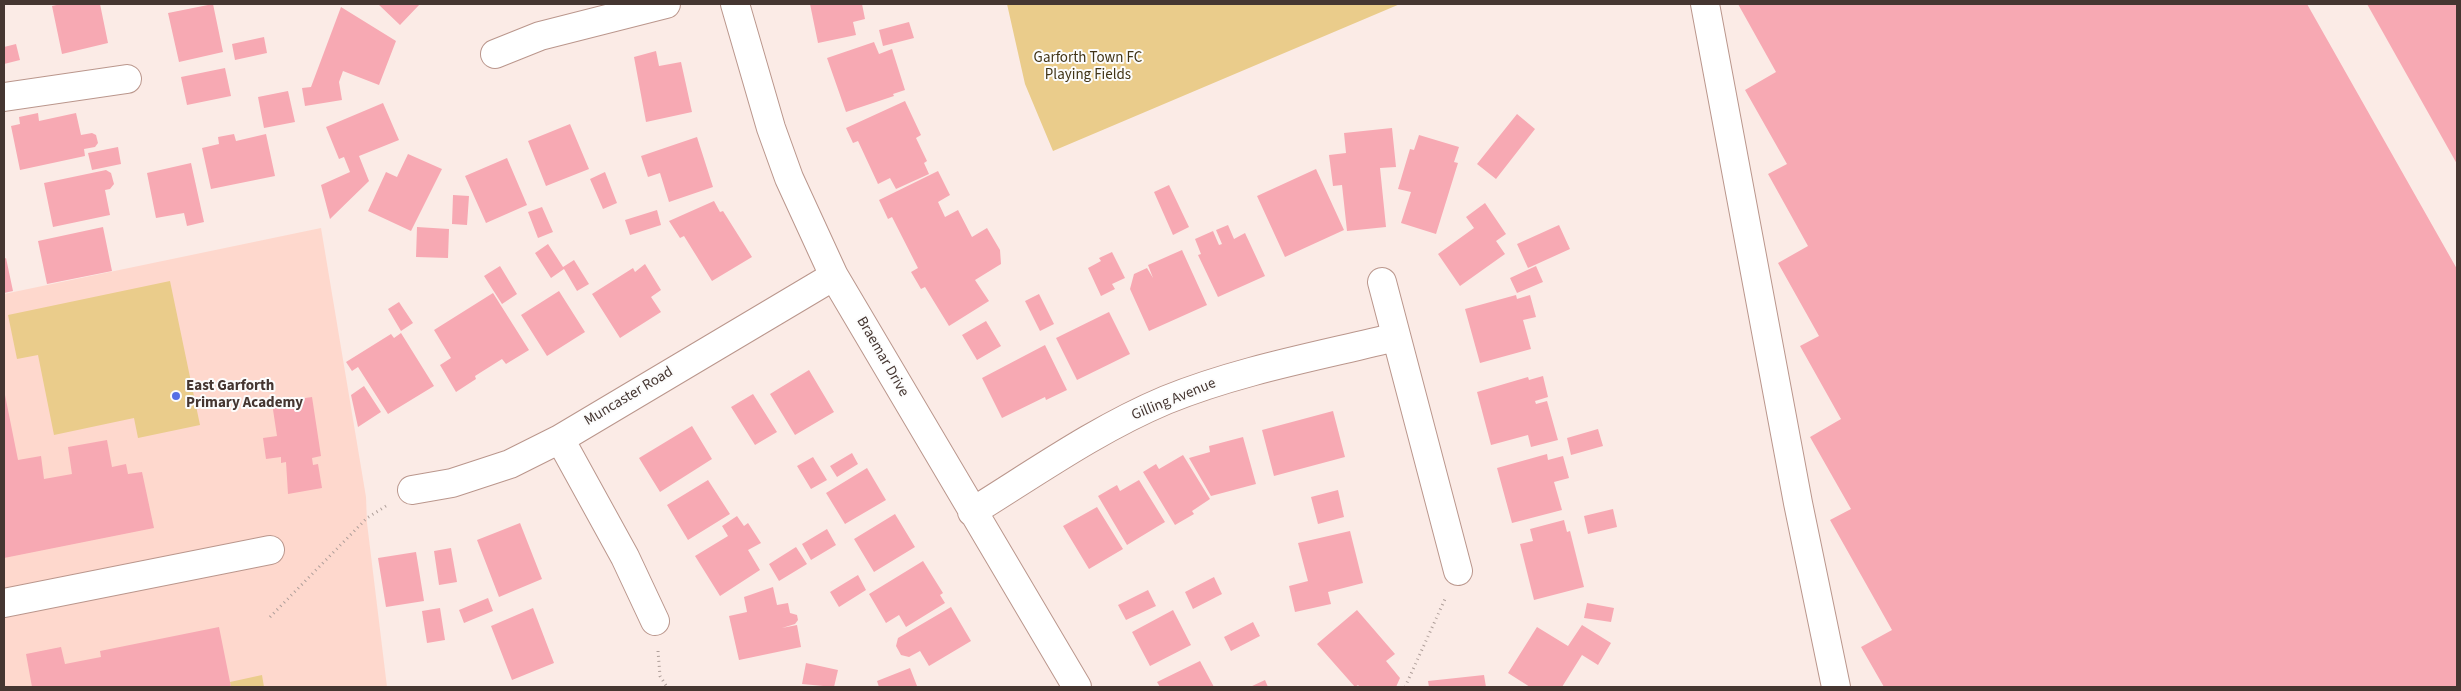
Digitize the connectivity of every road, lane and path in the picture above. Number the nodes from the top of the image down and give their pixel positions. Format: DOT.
graph roads {
  1 [pos="666,4"];
  2 [pos="735,4"];
  3 [pos="1705,4"];
  4 [pos="496,54"];
  5 [pos="127,79"];
  6 [pos="4,97"];
  7 [pos="834,276"];
  8 [pos="1382,282"];
  9 [pos="1396,337"];
  10 [pos="560,439"];
  11 [pos="412,490"];
  12 [pos="972,512"];
  13 [pos="270,550"];
  14 [pos="1458,571"];
  15 [pos="4,604"];
  16 [pos="270,617"];
  17 [pos="655,621"];
  18 [pos="1077,687"];
  19 [pos="1405,687"];
  20 [pos="1836,687"];
  1 -- 4 [label="street"];
  2 -- 7 [label="street, Braemar Drive"];
  3 -- 20 [label="street"];
  5 -- 6 [label="street"];
  7 -- 10 [label="street, Muncaster Road"];
  7 -- 12 [label="street, Braemar Drive"];
  8 -- 9 [label="street"];
  9 -- 12 [label="street, Gilling Avenue"];
  9 -- 14 [label="street"];
  10 -- 11 [label="street, Muncaster Road"];
  10 -- 17 [label="street"];
  11 -- 16 [label="path"];
  12 -- 18 [label="street, Braemar Drive"];
  13 -- 15 [label="street"];
  14 -- 19 [label="path"];
}
